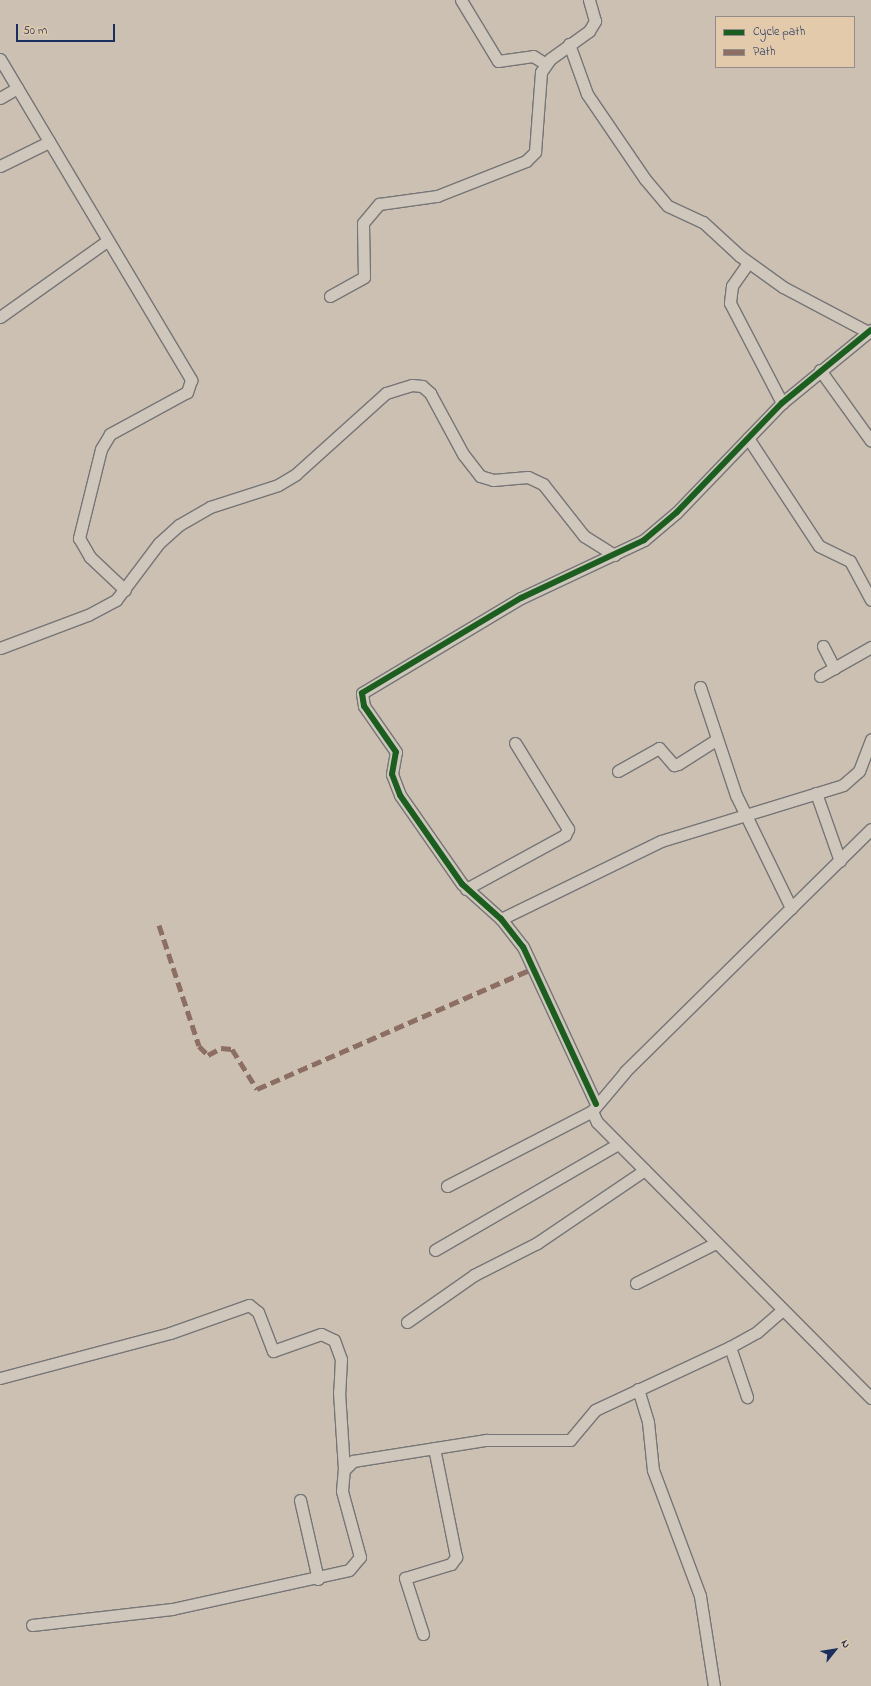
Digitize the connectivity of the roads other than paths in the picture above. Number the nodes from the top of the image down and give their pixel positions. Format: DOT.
graph roads {
  1 [pos="462,0"];
  2 [pos="589,0"];
  3 [pos="569,44"];
  4 [pos="0,59"];
  5 [pos="546,64"];
  6 [pos="17,88"];
  7 [pos="0,98"];
  8 [pos="48,142"];
  9 [pos="0,166"];
  10 [pos="107,242"];
  11 [pos="748,263"];
  12 [pos="330,296"];
  13 [pos="0,317"];
  14 [pos="869,331"];
  15 [pos="820,370"];
  16 [pos="782,403"];
  17 [pos="748,438"];
  18 [pos="871,441"];
  19 [pos="614,555"];
  20 [pos="125,590"];
  21 [pos="871,600"];
  22 [pos="823,646"];
  23 [pos="0,648"];
  24 [pos="871,648"];
  25 [pos="834,668"];
  26 [pos="820,676"];
  27 [pos="700,687"];
  28 [pos="871,739"];
  29 [pos="716,740"];
  30 [pos="515,743"];
  31 [pos="618,772"];
  32 [pos="816,792"];
  33 [pos="745,813"];
  34 [pos="871,829"];
  35 [pos="840,861"];
  36 [pos="466,889"];
  37 [pos="791,908"];
  38 [pos="501,919"];
  39 [pos="594,1107"];
  40 [pos="618,1144"];
  41 [pos="645,1170"];
  42 [pos="447,1186"];
  43 [pos="716,1243"];
  44 [pos="435,1250"];
  45 [pos="636,1283"];
  46 [pos="782,1310"];
  47 [pos="407,1322"];
  48 [pos="730,1347"];
  49 [pos="0,1378"];
  50 [pos="638,1389"];
  51 [pos="747,1397"];
  52 [pos="871,1398"];
  53 [pos="434,1448"];
  54 [pos="344,1470"];
  55 [pos="300,1500"];
  56 [pos="318,1579"];
  57 [pos="32,1625"];
  58 [pos="423,1634"];
  59 [pos="714,1686"];
  1 -- 5 [label="street"];
  2 -- 3 [label="street"];
  3 -- 5 [label="street"];
  3 -- 11 [label="street"];
  4 -- 6 [label="street"];
  5 -- 12 [label="street"];
  6 -- 7 [label="street"];
  6 -- 8 [label="street"];
  8 -- 9 [label="street"];
  8 -- 10 [label="street"];
  10 -- 13 [label="street"];
  10 -- 20 [label="street"];
  11 -- 14 [label="street"];
  11 -- 16 [label="street"];
  14 -- 15 [label="street"];
  15 -- 16 [label="street"];
  15 -- 18 [label="street"];
  16 -- 17 [label="street"];
  17 -- 19 [label="street"];
  17 -- 21 [label="street"];
  19 -- 20 [label="street"];
  19 -- 36 [label="street"];
  20 -- 23 [label="street"];
  22 -- 25 [label="street"];
  24 -- 25 [label="street"];
  25 -- 26 [label="street"];
  27 -- 29 [label="street"];
  28 -- 32 [label="street"];
  29 -- 31 [label="street"];
  29 -- 33 [label="street"];
  30 -- 36 [label="street"];
  32 -- 33 [label="street"];
  32 -- 35 [label="street"];
  33 -- 37 [label="street"];
  33 -- 38 [label="street"];
  34 -- 35 [label="street"];
  35 -- 37 [label="street"];
  36 -- 38 [label="street"];
  37 -- 39 [label="street"];
  38 -- 39 [label="street"];
  39 -- 40 [label="street"];
  39 -- 42 [label="street"];
  40 -- 41 [label="street"];
  40 -- 44 [label="street"];
  41 -- 43 [label="street"];
  41 -- 47 [label="street"];
  43 -- 45 [label="street"];
  43 -- 46 [label="street"];
  46 -- 48 [label="street"];
  46 -- 52 [label="street"];
  48 -- 50 [label="street"];
  48 -- 51 [label="street"];
  49 -- 54 [label="street"];
  50 -- 53 [label="street"];
  50 -- 59 [label="street"];
  53 -- 54 [label="street"];
  53 -- 58 [label="street"];
  54 -- 56 [label="street"];
  55 -- 56 [label="street"];
  56 -- 57 [label="street"];
}
